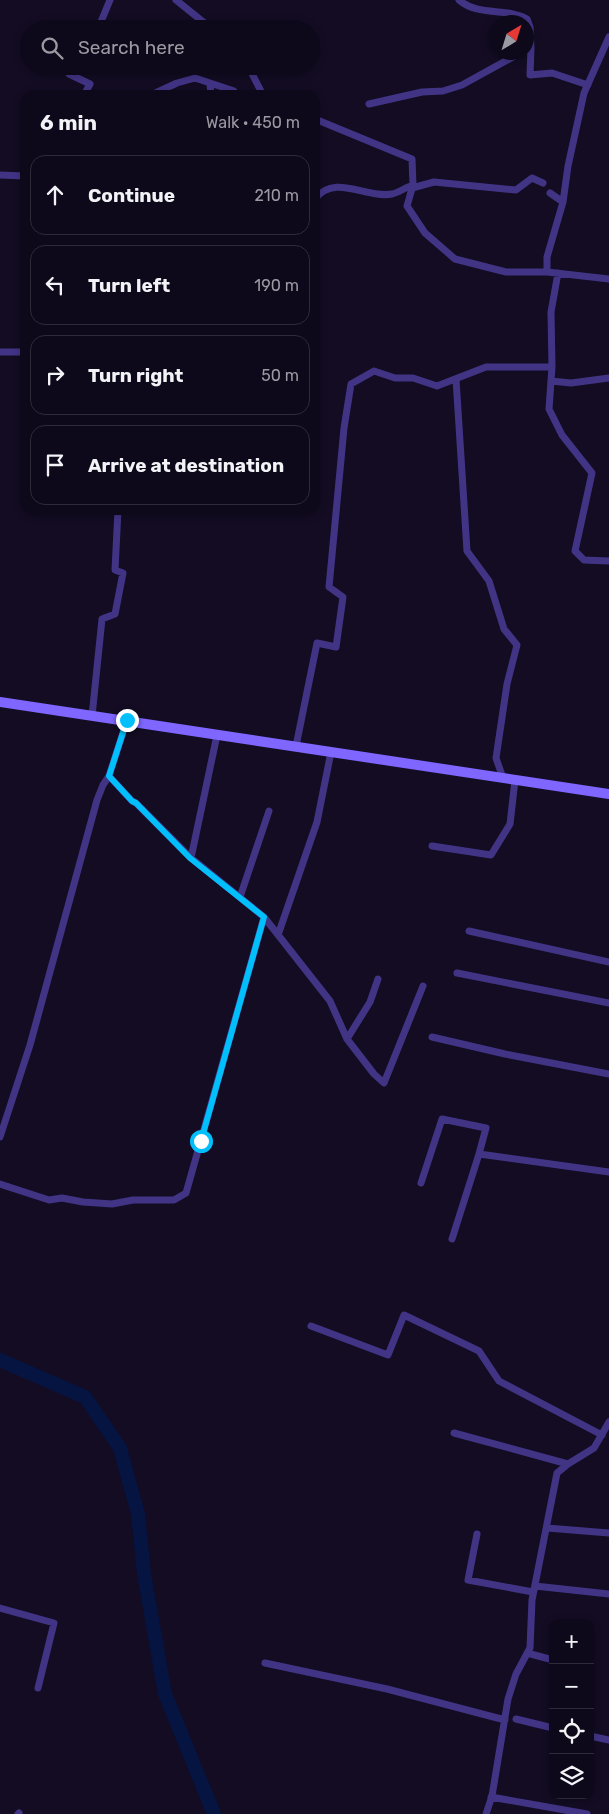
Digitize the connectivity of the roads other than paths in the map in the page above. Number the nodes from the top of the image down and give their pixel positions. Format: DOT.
graph roads {
  1 [pos="110,0"];
  2 [pos="176,0"];
  3 [pos="459,0"];
  4 [pos="517,15"];
  5 [pos="102,20"];
  6 [pos="201,20"];
  7 [pos="609,37"];
  8 [pos="507,60"];
  9 [pos="529,60"];
  10 [pos="71,75"];
  11 [pos="252,75"];
  12 [pos="210,84"];
  13 [pos="588,85"];
  14 [pos="87,90"];
  15 [pos="162,90"];
  16 [pos="211,90"];
  17 [pos="231,90"];
  18 [pos="260,90"];
  19 [pos="369,104"];
  20 [pos="320,122"];
  21 [pos="0,175"];
  22 [pos="20,176"];
  23 [pos="543,183"];
  24 [pos="413,186"];
  25 [pos="550,192"];
  26 [pos="320,193"];
  27 [pos="563,202"];
  28 [pos="547,272"];
  29 [pos="558,273"];
  30 [pos="609,279"];
  31 [pos="0,352"];
  32 [pos="20,352"];
  33 [pos="552,367"];
  34 [pos="609,378"];
  35 [pos="456,379"];
  36 [pos="551,381"];
  37 [pos="118,515"];
  38 [pos="609,562"];
  39 [pos="0,702"];
  40 [pos="92,716"];
  41 [pos="127,720"];
  42 [pos="217,735"];
  43 [pos="296,746"];
  44 [pos="331,752"];
  45 [pos="109,776"];
  46 [pos="503,778"];
  47 [pos="514,780"];
  48 [pos="609,794"];
  49 [pos="269,811"];
  50 [pos="432,846"];
  51 [pos="190,858"];
  52 [pos="240,897"];
  53 [pos="264,917"];
  54 [pos="469,931"];
  55 [pos="278,935"];
  56 [pos="609,962"];
  57 [pos="457,973"];
  58 [pos="378,980"];
  59 [pos="423,986"];
  60 [pos="609,1003"];
  61 [pos="432,1037"];
  62 [pos="348,1039"];
  63 [pos="609,1074"];
  64 [pos="0,1137"];
  65 [pos="479,1154"];
  66 [pos="609,1172"];
  67 [pos="422,1183"];
  68 [pos="0,1184"];
  69 [pos="452,1239"];
  70 [pos="311,1326"];
  71 [pos="609,1422"];
  72 [pos="454,1433"];
  73 [pos="602,1435"];
  74 [pos="568,1464"];
  75 [pos="547,1528"];
  76 [pos="609,1533"];
  77 [pos="477,1534"];
  78 [pos="534,1589"];
  79 [pos="609,1594"];
  80 [pos="0,1608"];
  81 [pos="527,1653"];
  82 [pos="549,1659"];
  83 [pos="265,1662"];
  84 [pos="38,1688"];
  85 [pos="516,1719"];
  86 [pos="504,1720"];
  87 [pos="549,1727"];
  88 [pos="594,1737"];
  89 [pos="609,1740"];
  90 [pos="491,1797"];
  91 [pos="486,1814"];
  92 [pos="587,1814"];
  1 -- 5 [label="street"];
  2 -- 6 [label="street"];
  3 -- 4 [label="street"];
  7 -- 13 [label="street"];
  8 -- 19 [label="street"];
  9 -- 13 [label="street"];
  10 -- 14 [label="street"];
  11 -- 18 [label="street"];
  12 -- 15 [label="street"];
  12 -- 16 [label="street"];
  12 -- 17 [label="street"];
  13 -- 27 [label="street"];
  20 -- 24 [label="street"];
  21 -- 22 [label="street"];
  23 -- 24 [label="street"];
  24 -- 26 [label="street"];
  24 -- 28 [label="street"];
  25 -- 27 [label="street"];
  27 -- 28 [label="street"];
  28 -- 29 [label="street"];
  29 -- 30 [label="street"];
  29 -- 33 [label="street"];
  31 -- 32 [label="street"];
  33 -- 35 [label="street"];
  33 -- 36 [label="street"];
  34 -- 36 [label="street"];
  35 -- 43 [label="street"];
  35 -- 46 [label="street"];
  36 -- 38 [label="street"];
  37 -- 40 [label="street"];
  39 -- 40 [label="main road"];
  40 -- 41 [label="main road"];
  41 -- 42 [label="main road"];
  41 -- 45 [label="street"];
  42 -- 43 [label="main road"];
  42 -- 51 [label="street"];
  43 -- 44 [label="main road"];
  44 -- 46 [label="main road"];
  44 -- 55 [label="street"];
  45 -- 51 [label="street"];
  45 -- 64 [label="street"];
  46 -- 47 [label="main road"];
  47 -- 48 [label="main road"];
  47 -- 50 [label="street"];
  49 -- 52 [label="street"];
  51 -- 52 [label="street"];
  52 -- 53 [label="street"];
  53 -- 55 [label="street"];
  53 -- 68 [label="street"];
  54 -- 56 [label="street"];
  55 -- 62 [label="street"];
  57 -- 60 [label="street"];
  58 -- 62 [label="street"];
  59 -- 62 [label="street"];
  61 -- 63 [label="street"];
  65 -- 66 [label="street"];
  65 -- 67 [label="street"];
  65 -- 69 [label="street"];
  70 -- 73 [label="street"];
  71 -- 73 [label="street"];
  72 -- 74 [label="street"];
  73 -- 74 [label="street"];
  74 -- 75 [label="street"];
  75 -- 76 [label="street"];
  75 -- 78 [label="street"];
  77 -- 78 [label="street"];
  78 -- 79 [label="street"];
  78 -- 81 [label="street"];
  80 -- 84 [label="street"];
  81 -- 82 [label="street"];
  81 -- 86 [label="street"];
  83 -- 86 [label="street"];
  85 -- 87 [label="street"];
  86 -- 90 [label="street"];
  88 -- 89 [label="street"];
  90 -- 91 [label="street"];
  90 -- 92 [label="street"];
}
